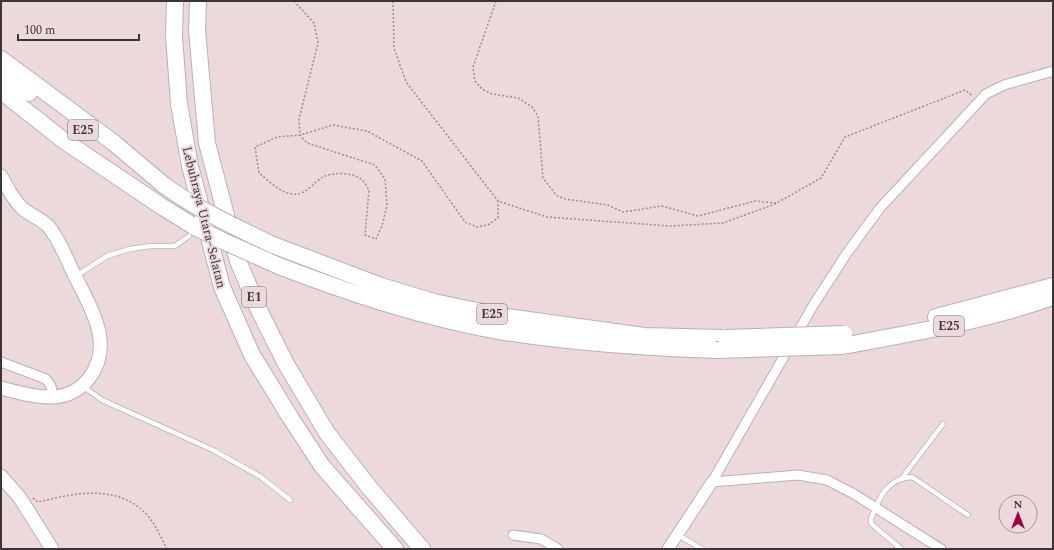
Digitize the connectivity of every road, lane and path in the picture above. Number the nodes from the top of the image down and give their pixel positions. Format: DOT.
graph roads {
  1 [pos="174,1"];
  2 [pos="198,1"];
  3 [pos="294,1"];
  4 [pos="393,1"];
  5 [pos="496,1"];
  6 [pos="1,59"];
  7 [pos="1053,71"];
  8 [pos="1,74"];
  9 [pos="1,90"];
  10 [pos="979,100"];
  11 [pos="1,105"];
  12 [pos="300,135"];
  13 [pos="63,140"];
  14 [pos="1,176"];
  15 [pos="165,186"];
  16 [pos="498,201"];
  17 [pos="776,203"];
  18 [pos="189,236"];
  19 [pos="75,277"];
  20 [pos="1053,286"];
  21 [pos="1053,298"];
  22 [pos="843,340"];
  23 [pos="718,344"];
  24 [pos="1,362"];
  25 [pos="83,386"];
  26 [pos="1,388"];
  27 [pos="53,397"];
  28 [pos="943,424"];
  29 [pos="1,476"];
  30 [pos="902,478"];
  31 [pos="712,482"];
  32 [pos="32,498"];
  33 [pos="290,500"];
  34 [pos="875,507"];
  35 [pos="968,515"];
  36 [pos="513,535"];
  37 [pos="678,535"];
  38 [pos="52,549"];
  39 [pos="167,549"];
  40 [pos="395,549"];
  41 [pos="422,549"];
  42 [pos="558,549"];
  43 [pos="668,549"];
  44 [pos="702,549"];
  45 [pos="901,549"];
  46 [pos="941,549"];
  1 -- 40 [label="highway, Lebuhraya Utara–Selatan / E1"];
  2 -- 41 [label="highway, Lebuhraya Utara–Selatan / E1"];
  3 -- 12 [label="path"];
  4 -- 16 [label="path"];
  5 -- 17 [label="path"];
  6 -- 15 [label="highway"];
  7 -- 10 [label="street"];
  8 -- 15 [label="highway, E25"];
  9 -- 13 [label="highway, E25"];
  10 -- 17 [label="path"];
  10 -- 31 [label="street"];
  11 -- 13 [label="highway"];
  12 -- 12 [label="path"];
  12 -- 16 [label="path"];
  13 -- 23 [label="highway, E25, bridge"];
  14 -- 19 [label="main road"];
  15 -- 23 [label="highway, E25, bridge"];
  16 -- 17 [label="path"];
  18 -- 19 [label="lane"];
  19 -- 25 [label="main road"];
  20 -- 22 [label="highway, E25"];
  21 -- 22 [label="highway, E25"];
  22 -- 23 [label="highway, E25, bridge"];
  24 -- 27 [label="street"];
  25 -- 27 [label="main road"];
  25 -- 33 [label="lane"];
  26 -- 27 [label="main road"];
  28 -- 30 [label="lane"];
  29 -- 38 [label="main road"];
  30 -- 34 [label="lane"];
  30 -- 35 [label="lane"];
  31 -- 34 [label="street"];
  31 -- 37 [label="street"];
  32 -- 39 [label="path"];
  34 -- 45 [label="lane"];
  34 -- 46 [label="street"];
  36 -- 42 [label="street"];
  37 -- 43 [label="street"];
  37 -- 44 [label="lane"];
}
